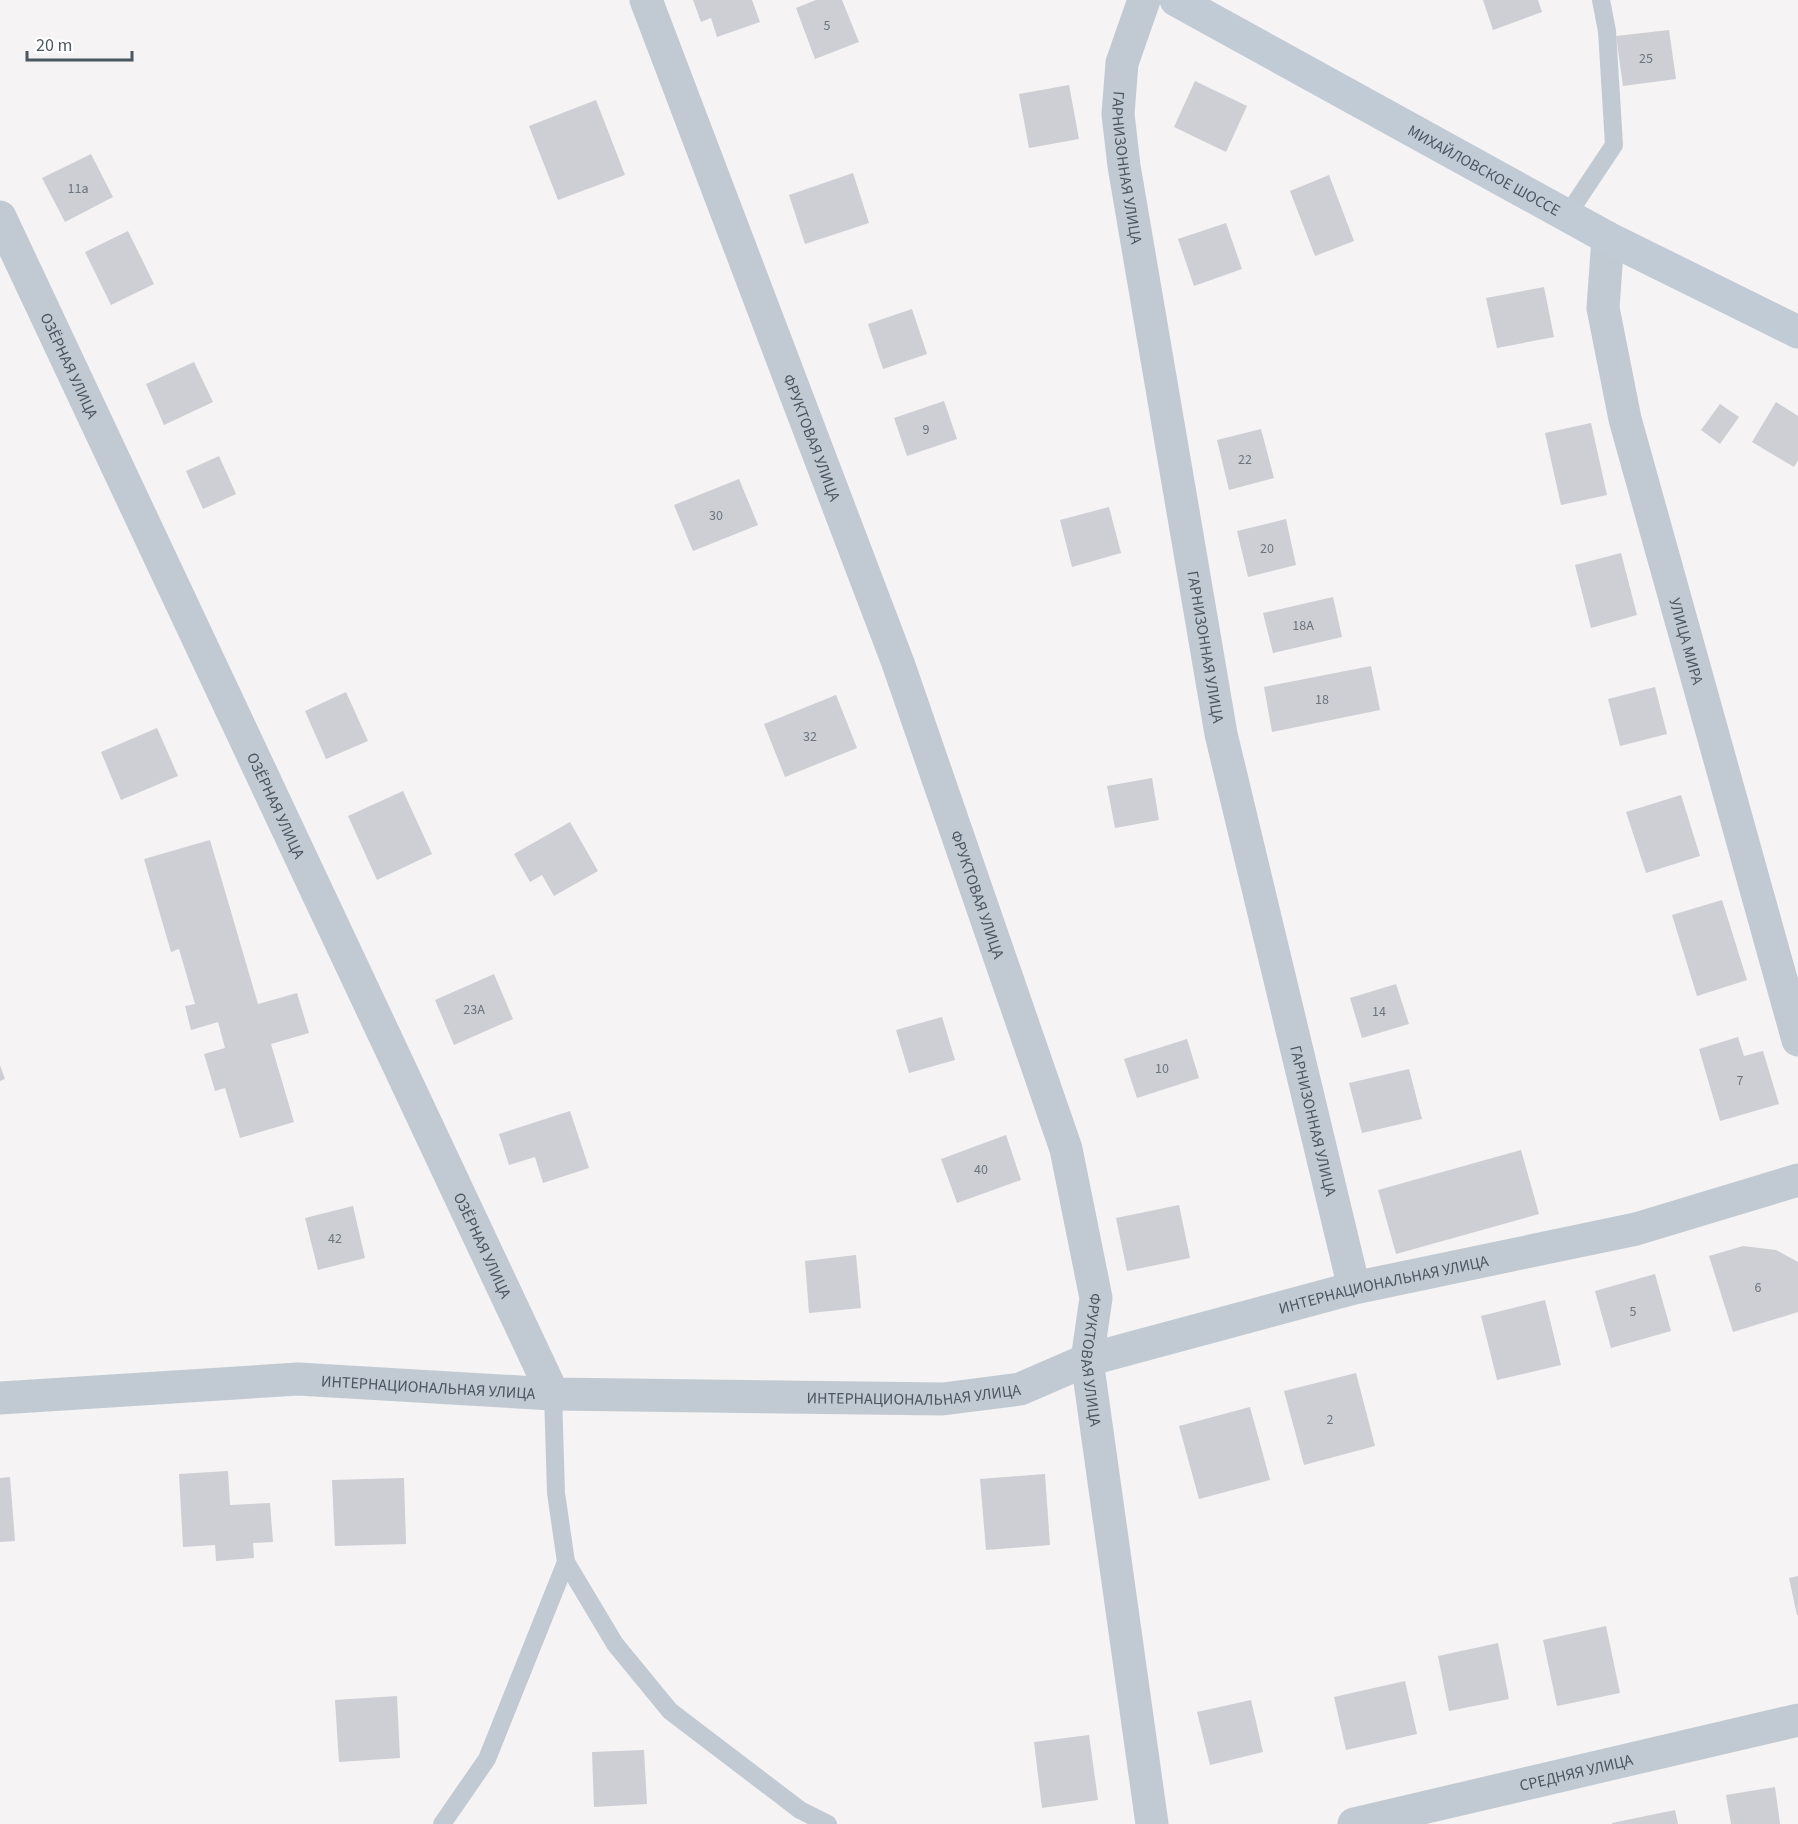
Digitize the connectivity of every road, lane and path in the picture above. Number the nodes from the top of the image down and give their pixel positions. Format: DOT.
graph roads {
  1 [pos="646,0"];
  2 [pos="1144,0"];
  3 [pos="1176,0"];
  4 [pos="1601,0"];
  5 [pos="1568,214"];
  6 [pos="0,217"];
  7 [pos="1608,238"];
  8 [pos="1798,332"];
  9 [pos="1798,1040"];
  10 [pos="1798,1180"];
  11 [pos="1354,1288"];
  12 [pos="1087,1360"];
  13 [pos="553,1394"];
  14 [pos="0,1398"];
  15 [pos="566,1562"];
  16 [pos="1798,1720"];
  17 [pos="442,1824"];
  18 [pos="828,1824"];
  19 [pos="1152,1824"];
  20 [pos="1354,1824"];
  1 -- 12 [label="street, ФРУКТОВАЯ УЛИЦА"];
  2 -- 11 [label="street, ГАРНИЗОННАЯ УЛИЦА"];
  3 -- 5 [label="main road, МИХАЙЛОВСКОЕ ШОССЕ"];
  4 -- 5 [label="lane"];
  5 -- 7 [label="main road, МИХАЙЛОВСКОЕ ШОССЕ"];
  6 -- 13 [label="street, ОЗЁРНАЯ УЛИЦА"];
  7 -- 8 [label="main road, МИХАЙЛОВСКОЕ ШОССЕ"];
  7 -- 9 [label="street, УЛИЦА МИРА"];
  10 -- 11 [label="street, ИНТЕРНАЦИОНАЛЬНАЯ УЛИЦА"];
  11 -- 12 [label="street, ИНТЕРНАЦИОНАЛЬНАЯ УЛИЦА"];
  12 -- 13 [label="street, ИНТЕРНАЦИОНАЛЬНАЯ УЛИЦА"];
  12 -- 19 [label="street, ФРУКТОВАЯ УЛИЦА"];
  13 -- 14 [label="street, ИНТЕРНАЦИОНАЛЬНАЯ УЛИЦА"];
  13 -- 15 [label="lane"];
  15 -- 17 [label="lane"];
  15 -- 18 [label="lane"];
  16 -- 20 [label="street, СРЕДНЯЯ УЛИЦА"];
}
